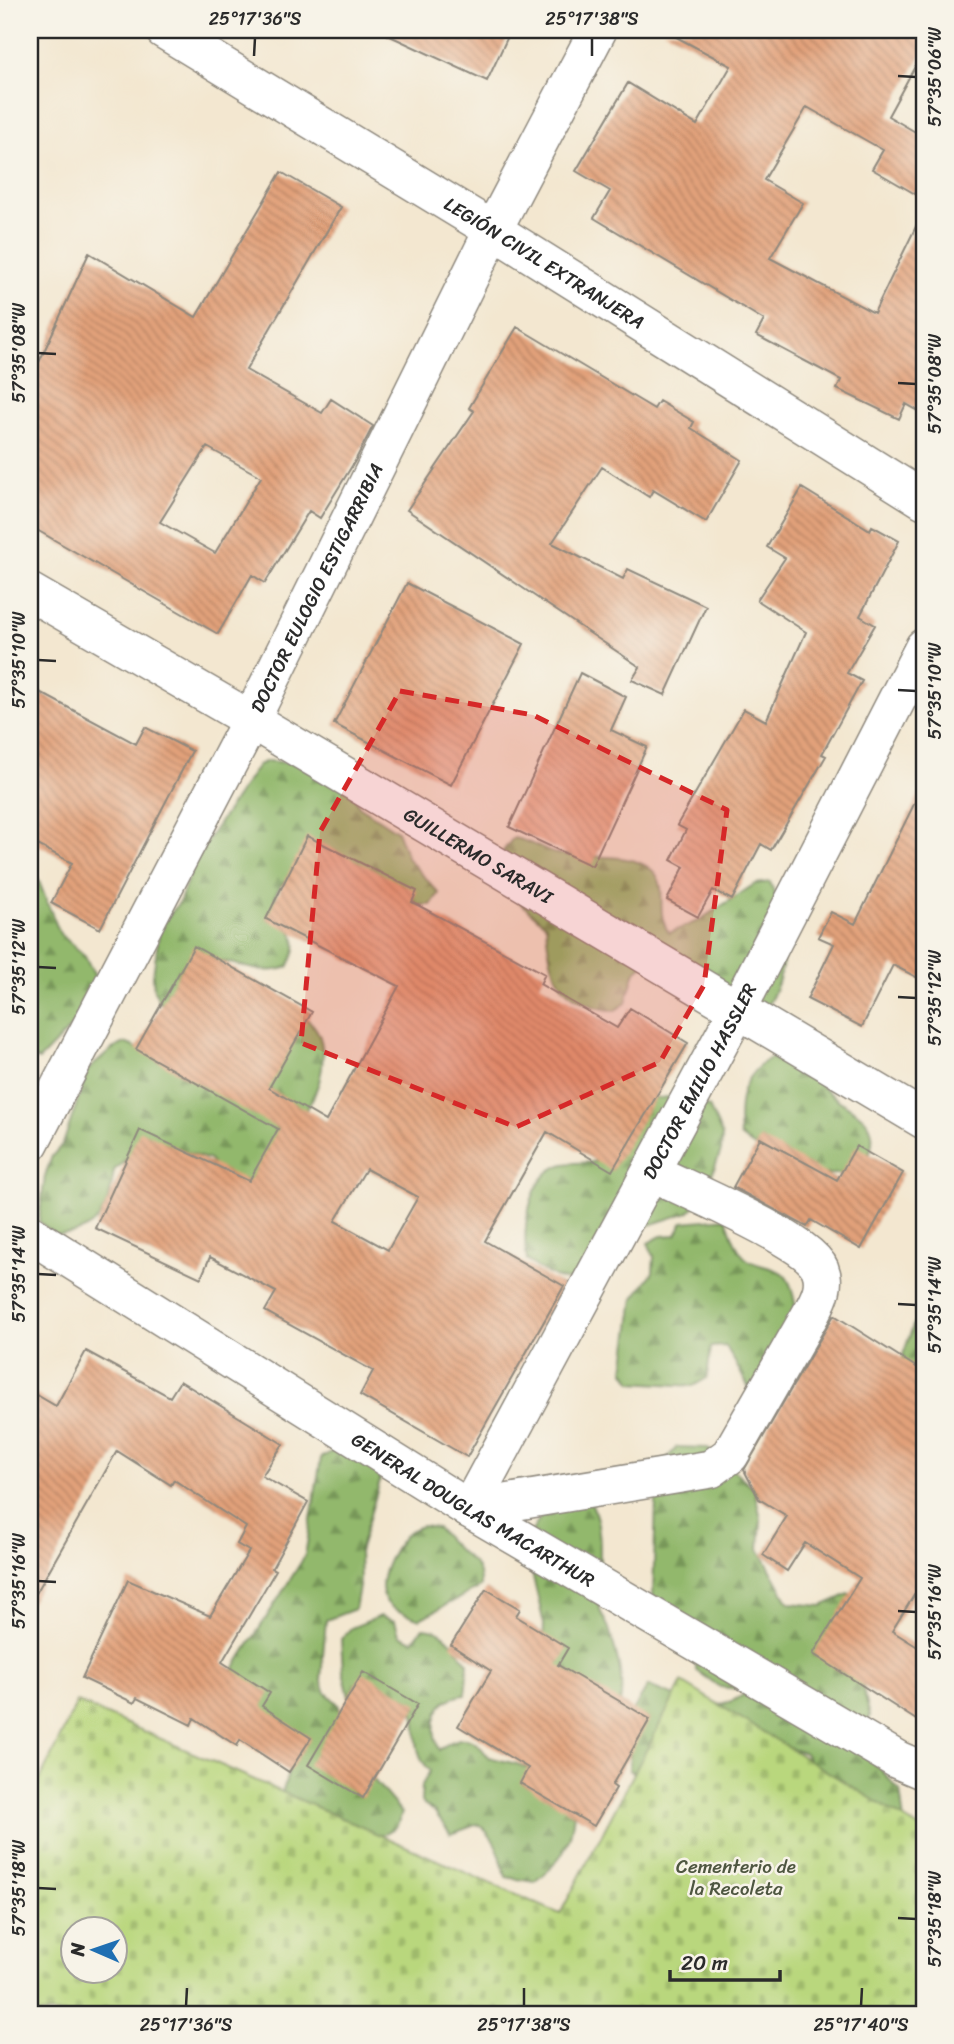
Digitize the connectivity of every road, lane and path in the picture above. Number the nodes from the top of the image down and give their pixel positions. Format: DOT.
graph roads {
  1 [pos="164,30"];
  2 [pos="598,30"];
  3 [pos="493,230"];
  4 [pos="924,500"];
  5 [pos="30,593"];
  6 [pos="924,647"];
  7 [pos="251,720"];
  8 [pos="737,1011"];
  9 [pos="924,1120"];
  10 [pos="30,1143"];
  11 [pos="651,1172"];
  12 [pos="30,1234"];
  13 [pos="469,1509"];
  14 [pos="924,1771"];
  1 -- 3 [label="street, LEGIÓN CIVIL EXTRANJERA"];
  2 -- 3 [label="street, DOCTOR EULOGIO ESTIGARRIBIA"];
  3 -- 4 [label="street, LEGIÓN CIVIL EXTRANJERA"];
  3 -- 7 [label="street, DOCTOR EULOGIO ESTIGARRIBIA"];
  5 -- 7 [label="street, GUILLERMO SARAVI"];
  6 -- 8 [label="street, DOCTOR EMILIO HASSLER"];
  7 -- 8 [label="street, GUILLERMO SARAVI"];
  7 -- 10 [label="street, DOCTOR EULOGIO ESTIGARRIBIA"];
  8 -- 9 [label="street, GUILLERMO SARAVI"];
  8 -- 11 [label="street, DOCTOR EMILIO HASSLER"];
  11 -- 13 [label="street, DOCTOR EMILIO HASSLER"];
  11 -- 13 [label="street"];
  12 -- 13 [label="street, GENERAL DOUGLAS MACARTHUR"];
  13 -- 14 [label="street, GENERAL DOUGLAS MACARTHUR"];
}
